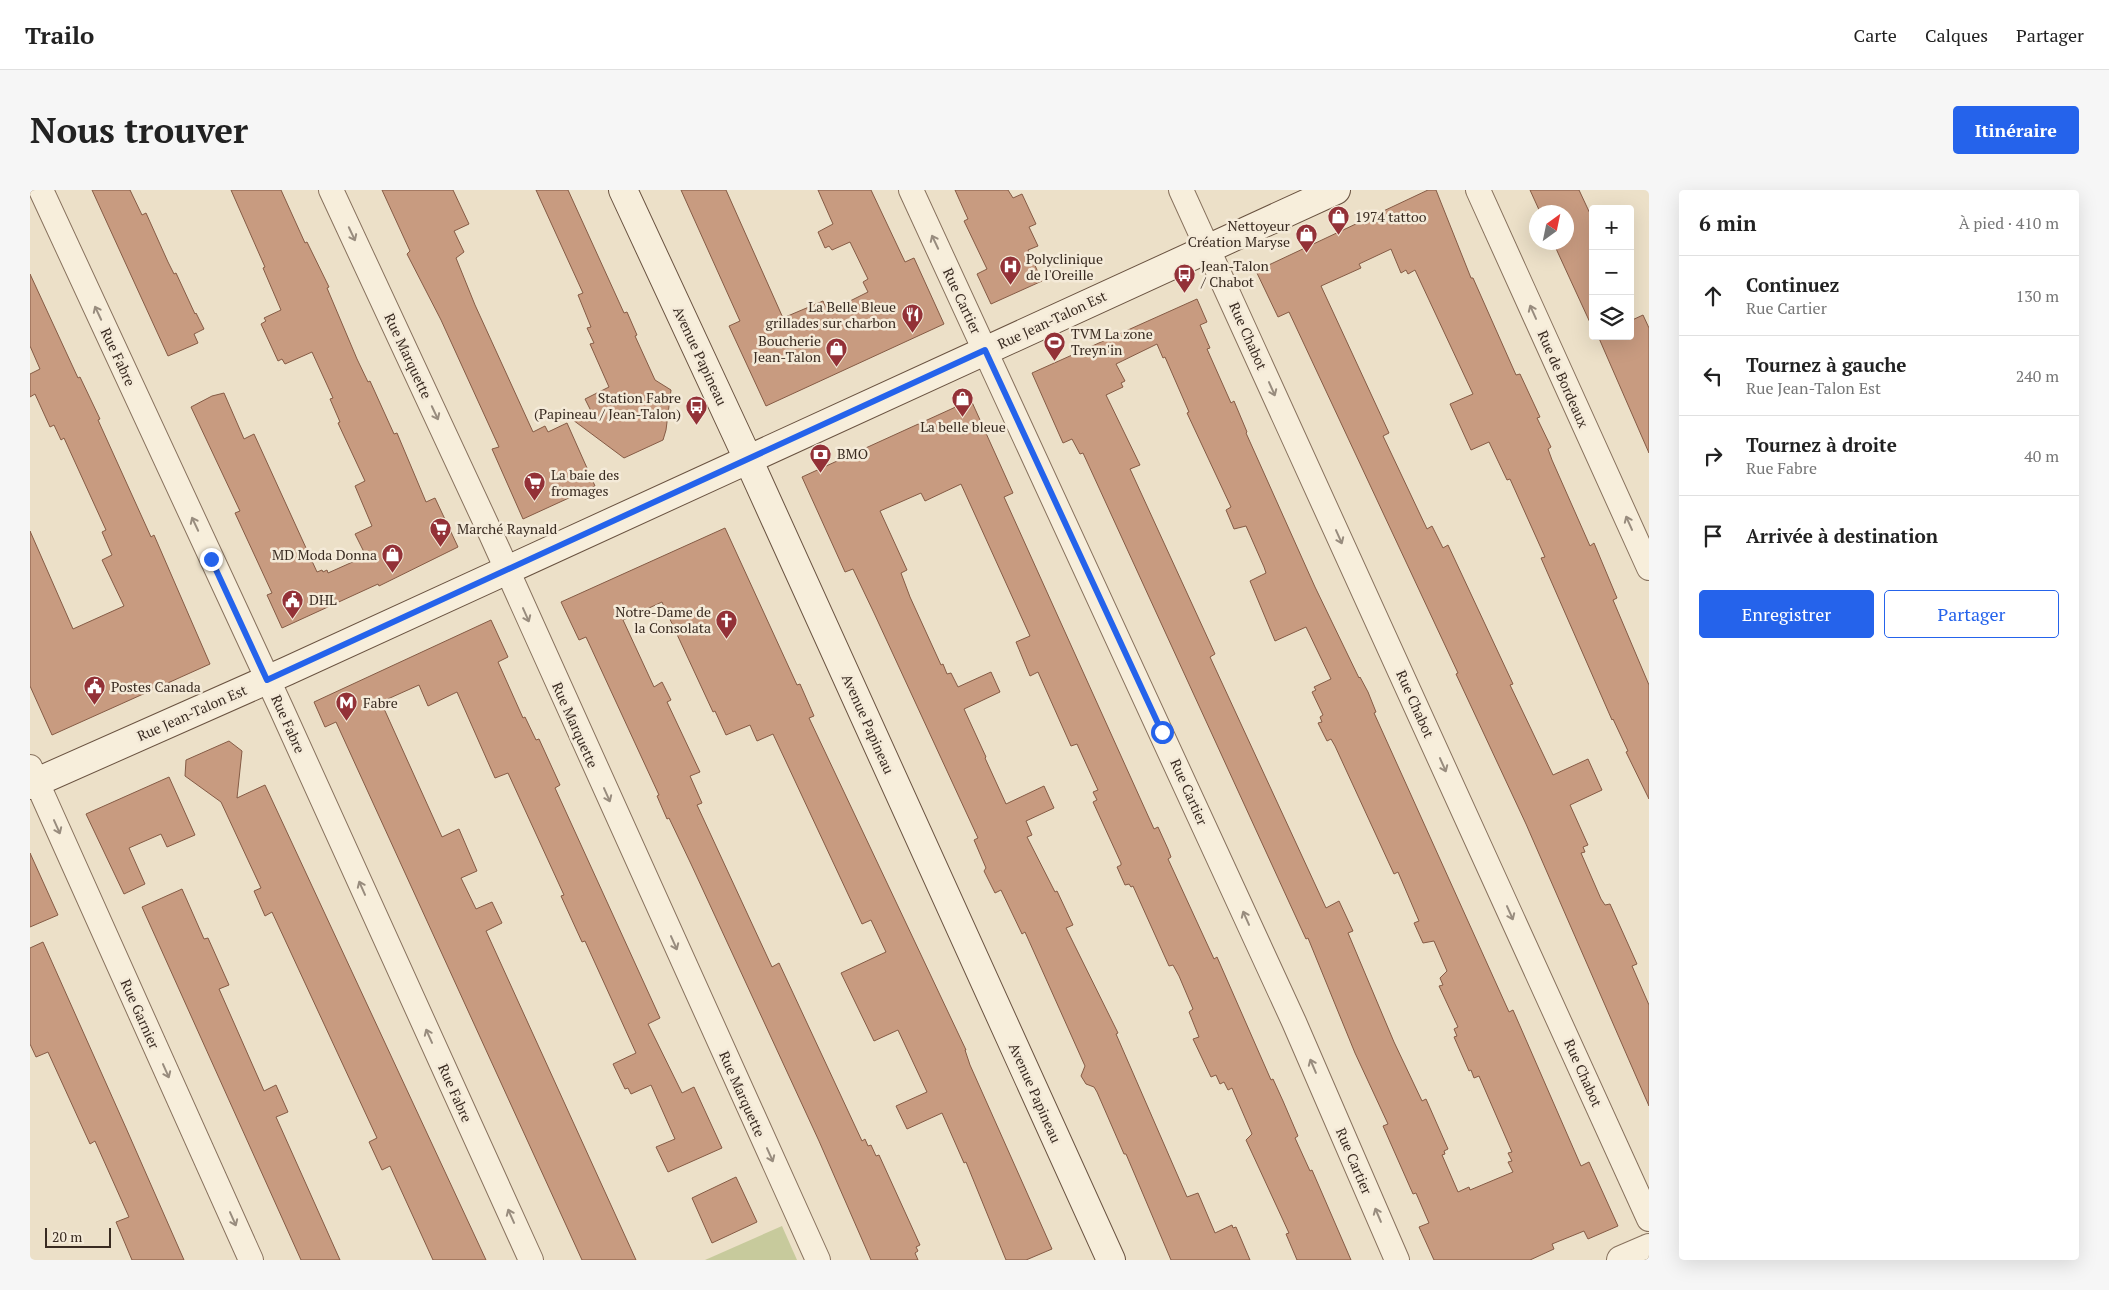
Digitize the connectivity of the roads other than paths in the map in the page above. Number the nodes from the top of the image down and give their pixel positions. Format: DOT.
graph roads {
  1 [pos="41,190"];
  2 [pos="331,190"];
  3 [pos="623,190"];
  4 [pos="911,190"];
  5 [pos="1181,190"];
  6 [pos="1336,190"];
  7 [pos="1478,190"];
  8 [pos="1209,249"];
  9 [pos="985,350"];
  10 [pos="748,459"];
  11 [pos="1649,568"];
  12 [pos="506,570"];
  13 [pos="267,680"];
  14 [pos="32,778"];
  15 [pos="1649,1219"];
  16 [pos="1649,1248"];
  17 [pos="251,1260"];
  18 [pos="531,1260"];
  19 [pos="818,1260"];
  20 [pos="1111,1260"];
  21 [pos="1397,1260"];
  22 [pos="1621,1260"];
  13 -- 1 [label="street, Rue Fabre, one-way"];
  2 -- 12 [label="street, Rue Marquette, one-way"];
  3 -- 10 [label="main road, Avenue Papineau"];
  9 -- 4 [label="street, Rue Cartier, one-way"];
  5 -- 8 [label="street, Rue Chabot"];
  6 -- 8 [label="main road, Rue Jean-Talon Est"];
  11 -- 7 [label="street, Rue de Bordeaux, one-way"];
  8 -- 9 [label="main road, Rue Jean-Talon Est"];
  8 -- 15 [label="street, Rue Chabot, one-way"];
  9 -- 10 [label="main road, Rue Jean-Talon Est"];
  21 -- 9 [label="street, Rue Cartier, one-way"];
  10 -- 12 [label="main road, Rue Jean-Talon Est"];
  10 -- 20 [label="main road, Avenue Papineau"];
  12 -- 13 [label="main road, Rue Jean-Talon Est"];
  12 -- 19 [label="street, Rue Marquette, one-way"];
  13 -- 14 [label="main road, Rue Jean-Talon Est"];
  18 -- 13 [label="street, Rue Fabre, one-way"];
  14 -- 17 [label="street, Rue Garnier, one-way"];
  16 -- 22 [label="main road"];
}
